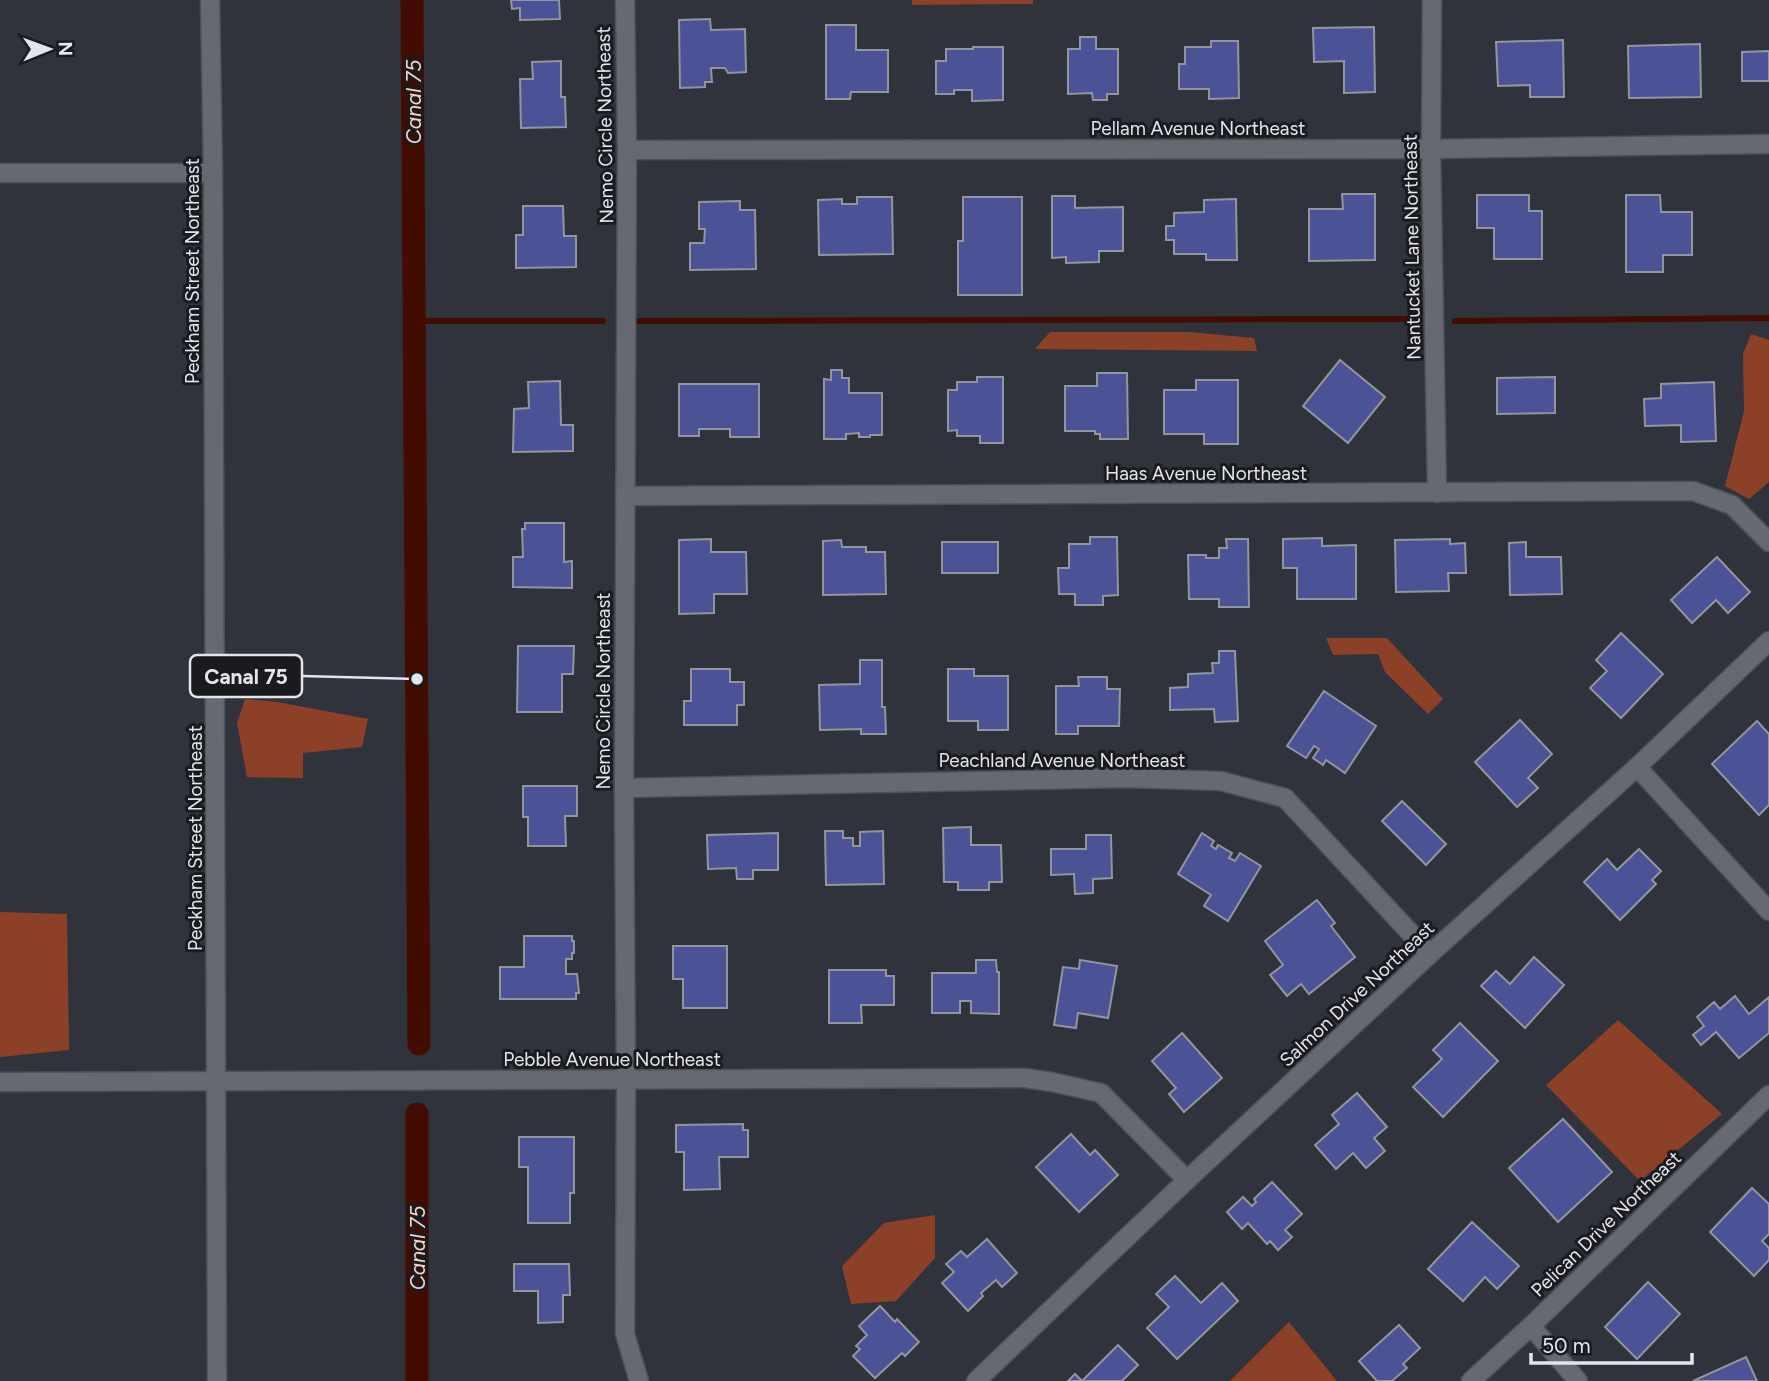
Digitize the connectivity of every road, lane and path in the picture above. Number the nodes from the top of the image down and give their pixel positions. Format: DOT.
graph roads {
  1 [pos="210,0"];
  2 [pos="625,0"];
  3 [pos="1433,0"];
  4 [pos="1769,144"];
  5 [pos="1432,149"];
  6 [pos="627,150"];
  7 [pos="0,173"];
  8 [pos="213,173"];
  9 [pos="1437,493"];
  10 [pos="625,496"];
  11 [pos="1769,542"];
  12 [pos="1769,641"];
  13 [pos="1637,766"];
  14 [pos="624,788"];
  15 [pos="1769,911"];
  16 [pos="1430,954"];
  17 [pos="626,1080"];
  18 [pos="0,1082"];
  19 [pos="217,1082"];
  20 [pos="1769,1095"];
  21 [pos="1187,1180"];
  22 [pos="1531,1326"];
  23 [pos="217,1381"];
  24 [pos="639,1381"];
  25 [pos="976,1381"];
  26 [pos="1471,1381"];
  27 [pos="1578,1381"];
  1 -- 8 [label="street, Peckham Street Northeast"];
  2 -- 6 [label="street, Nemo Circle Northeast"];
  3 -- 5 [label="street, Nantucket Lane Northeast"];
  4 -- 5 [label="street, Pellam Avenue Northeast"];
  5 -- 6 [label="street, Pellam Avenue Northeast"];
  5 -- 9 [label="street, Nantucket Lane Northeast"];
  6 -- 10 [label="street, Nemo Circle Northeast"];
  7 -- 8 [label="street"];
  8 -- 19 [label="street, Peckham Street Northeast"];
  9 -- 10 [label="street, Haas Avenue Northeast"];
  9 -- 11 [label="street, Haas Avenue Northeast"];
  10 -- 14 [label="street, Nemo Circle Northeast"];
  12 -- 13 [label="street, Salmon Drive Northeast"];
  13 -- 15 [label="street"];
  13 -- 16 [label="street, Salmon Drive Northeast"];
  14 -- 16 [label="street, Peachland Avenue Northeast"];
  14 -- 17 [label="street, Nemo Circle Northeast"];
  16 -- 21 [label="street, Salmon Drive Northeast"];
  17 -- 19 [label="street, Pebble Avenue Northeast"];
  17 -- 21 [label="street, Pebble Avenue Northeast"];
  17 -- 24 [label="street, Nemo Circle Northeast"];
  18 -- 19 [label="street, Pebble Avenue Northeast"];
  19 -- 23 [label="street, Peckham Street Northeast"];
  20 -- 22 [label="street, Pelican Drive Northeast"];
  21 -- 25 [label="street, Salmon Drive Northeast"];
  22 -- 26 [label="street, Pelican Drive Northeast"];
  22 -- 27 [label="street"];
}
